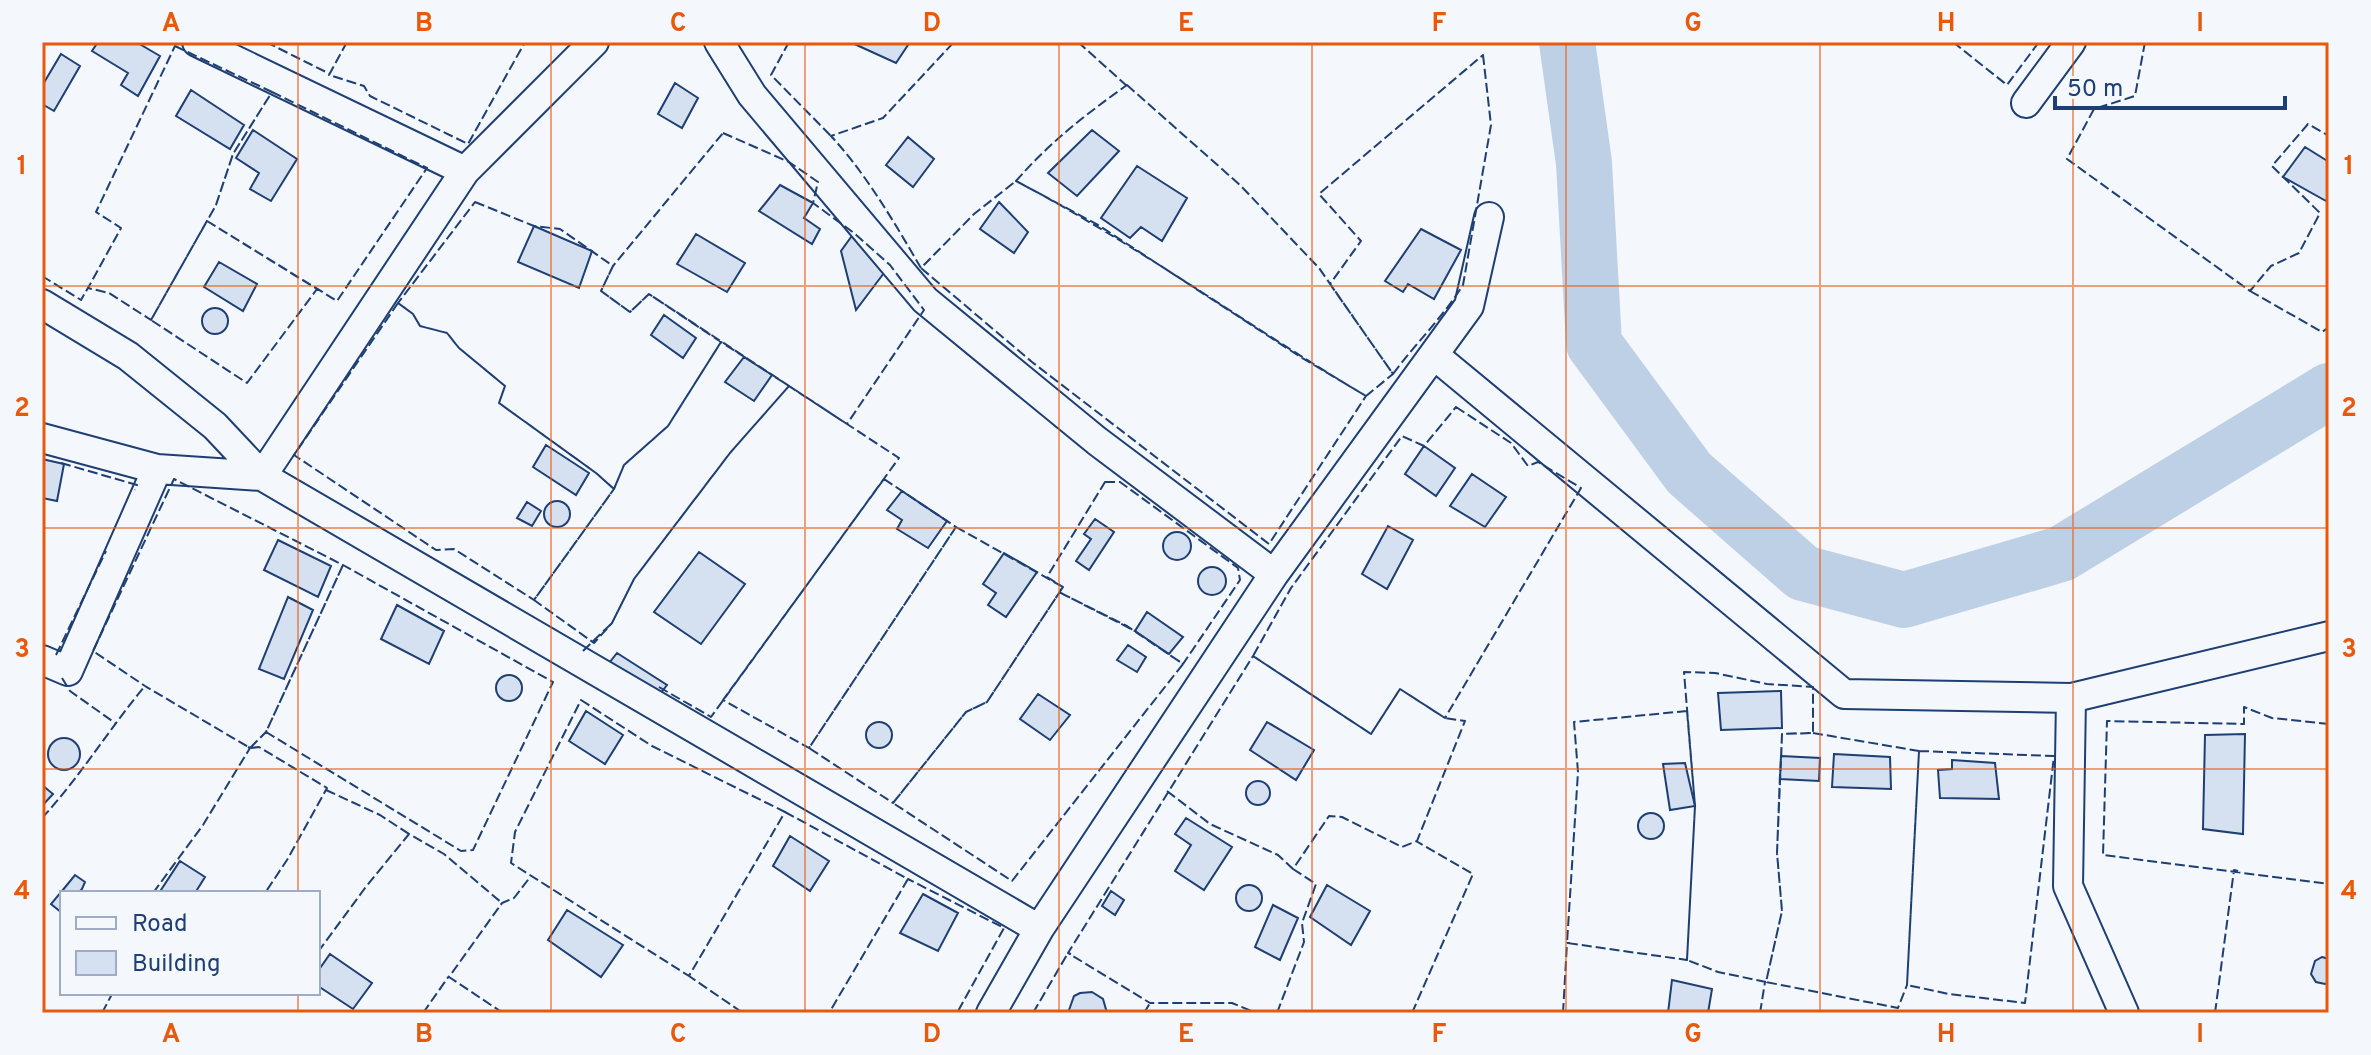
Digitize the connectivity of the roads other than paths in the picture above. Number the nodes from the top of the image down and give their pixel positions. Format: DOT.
graph roads {
  1 [pos="197,42"];
  2 [pos="594,42"];
  3 [pos="719,42"];
  4 [pos="2071,42"];
  5 [pos="2026,103"];
  6 [pos="465,171"];
  7 [pos="1489,217"];
  8 [pos="42,304"];
  9 [pos="1434,355"];
  10 [pos="42,438"];
  11 [pos="157,469"];
  12 [pos="262,476"];
  13 [pos="1274,574"];
  14 [pos="2329,636"];
  15 [pos="42,660"];
  16 [pos="2071,698"];
  17 [pos="1039,929"];
  18 [pos="991,1013"];
  19 [pos="2124,1013"];
  1 -- 6 [label="street"];
  2 -- 6 [label="street"];
  3 -- 13 [label="street"];
  4 -- 5 [label="street"];
  6 -- 12 [label="street"];
  7 -- 9 [label="street"];
  8 -- 12 [label="street"];
  9 -- 13 [label="street"];
  9 -- 16 [label="street"];
  10 -- 11 [label="street"];
  11 -- 12 [label="street"];
  11 -- 15 [label="street"];
  12 -- 17 [label="street"];
  13 -- 17 [label="street"];
  14 -- 16 [label="street"];
  16 -- 19 [label="street"];
  17 -- 18 [label="street"];
}
